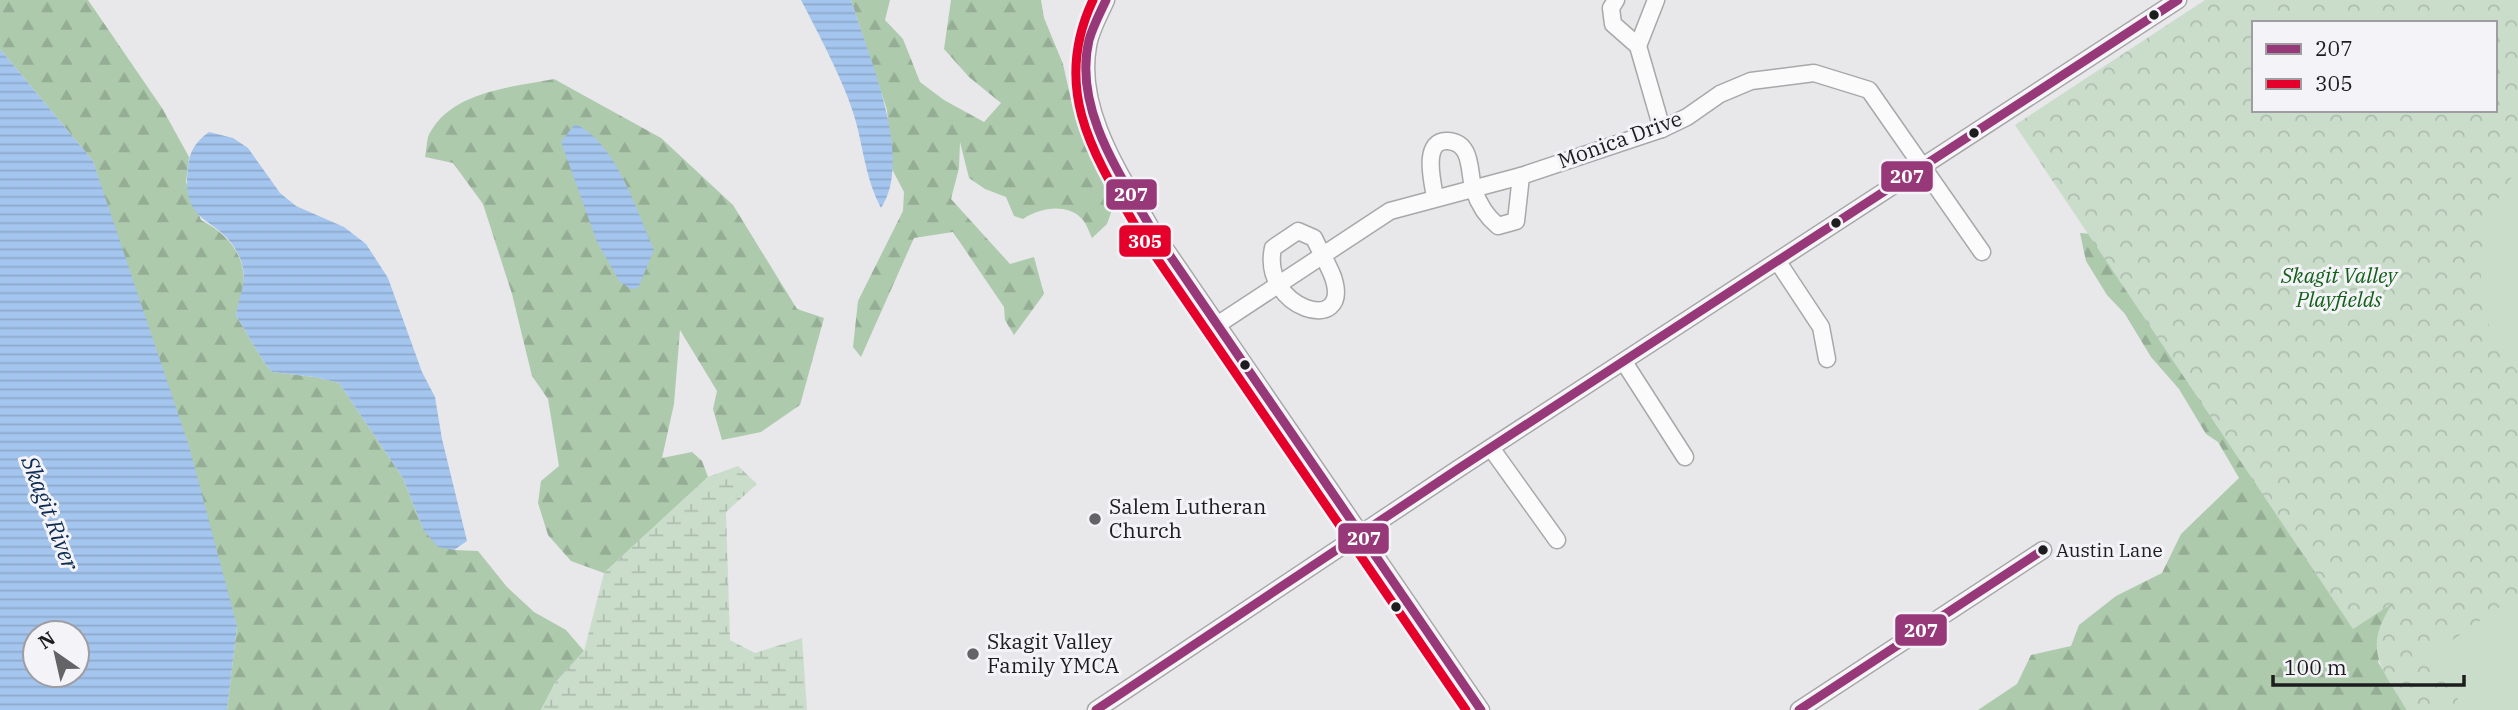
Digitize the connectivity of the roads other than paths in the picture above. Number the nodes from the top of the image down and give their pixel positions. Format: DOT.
graph roads {
  1 [pos="1106,0"];
  2 [pos="1616,0"];
  3 [pos="1656,0"];
  4 [pos="2178,0"];
  5 [pos="2160,5"];
  6 [pos="1638,46"];
  7 [pos="1662,129"];
  8 [pos="1924,165"];
  9 [pos="1521,176"];
  10 [pos="1473,188"];
  11 [pos="1435,197"];
  12 [pos="1982,253"];
  13 [pos="1322,255"];
  14 [pos="1778,262"];
  15 [pos="1278,284"];
  16 [pos="1217,325"];
  17 [pos="1827,359"];
  18 [pos="1624,362"];
  19 [pos="1491,448"];
  20 [pos="1685,457"];
  21 [pos="1362,534"];
  22 [pos="1557,540"];
  23 [pos="2043,550"];
  24 [pos="1101,709"];
  25 [pos="1481,710"];
  26 [pos="1799,710"];
  1 -- 16 [label="street"];
  2 -- 6 [label="street"];
  3 -- 6 [label="street"];
  4 -- 5 [label="street"];
  5 -- 8 [label="street"];
  6 -- 7 [label="street"];
  7 -- 8 [label="street, Monica Drive"];
  7 -- 9 [label="street, Monica Drive"];
  8 -- 12 [label="street, Monica Drive"];
  8 -- 14 [label="street"];
  9 -- 10 [label="street, Monica Drive"];
  9 -- 10 [label="street"];
  10 -- 11 [label="street, Monica Drive"];
  10 -- 11 [label="street"];
  11 -- 13 [label="street, Monica Drive"];
  13 -- 15 [label="street, Monica Drive"];
  13 -- 15 [label="street"];
  13 -- 15 [label="street"];
  14 -- 17 [label="street"];
  14 -- 18 [label="street"];
  15 -- 16 [label="street, Monica Drive"];
  16 -- 21 [label="street"];
  18 -- 19 [label="street"];
  18 -- 20 [label="street"];
  19 -- 21 [label="street"];
  19 -- 22 [label="street"];
  21 -- 24 [label="street"];
  21 -- 25 [label="street"];
  23 -- 26 [label="street"];
}
